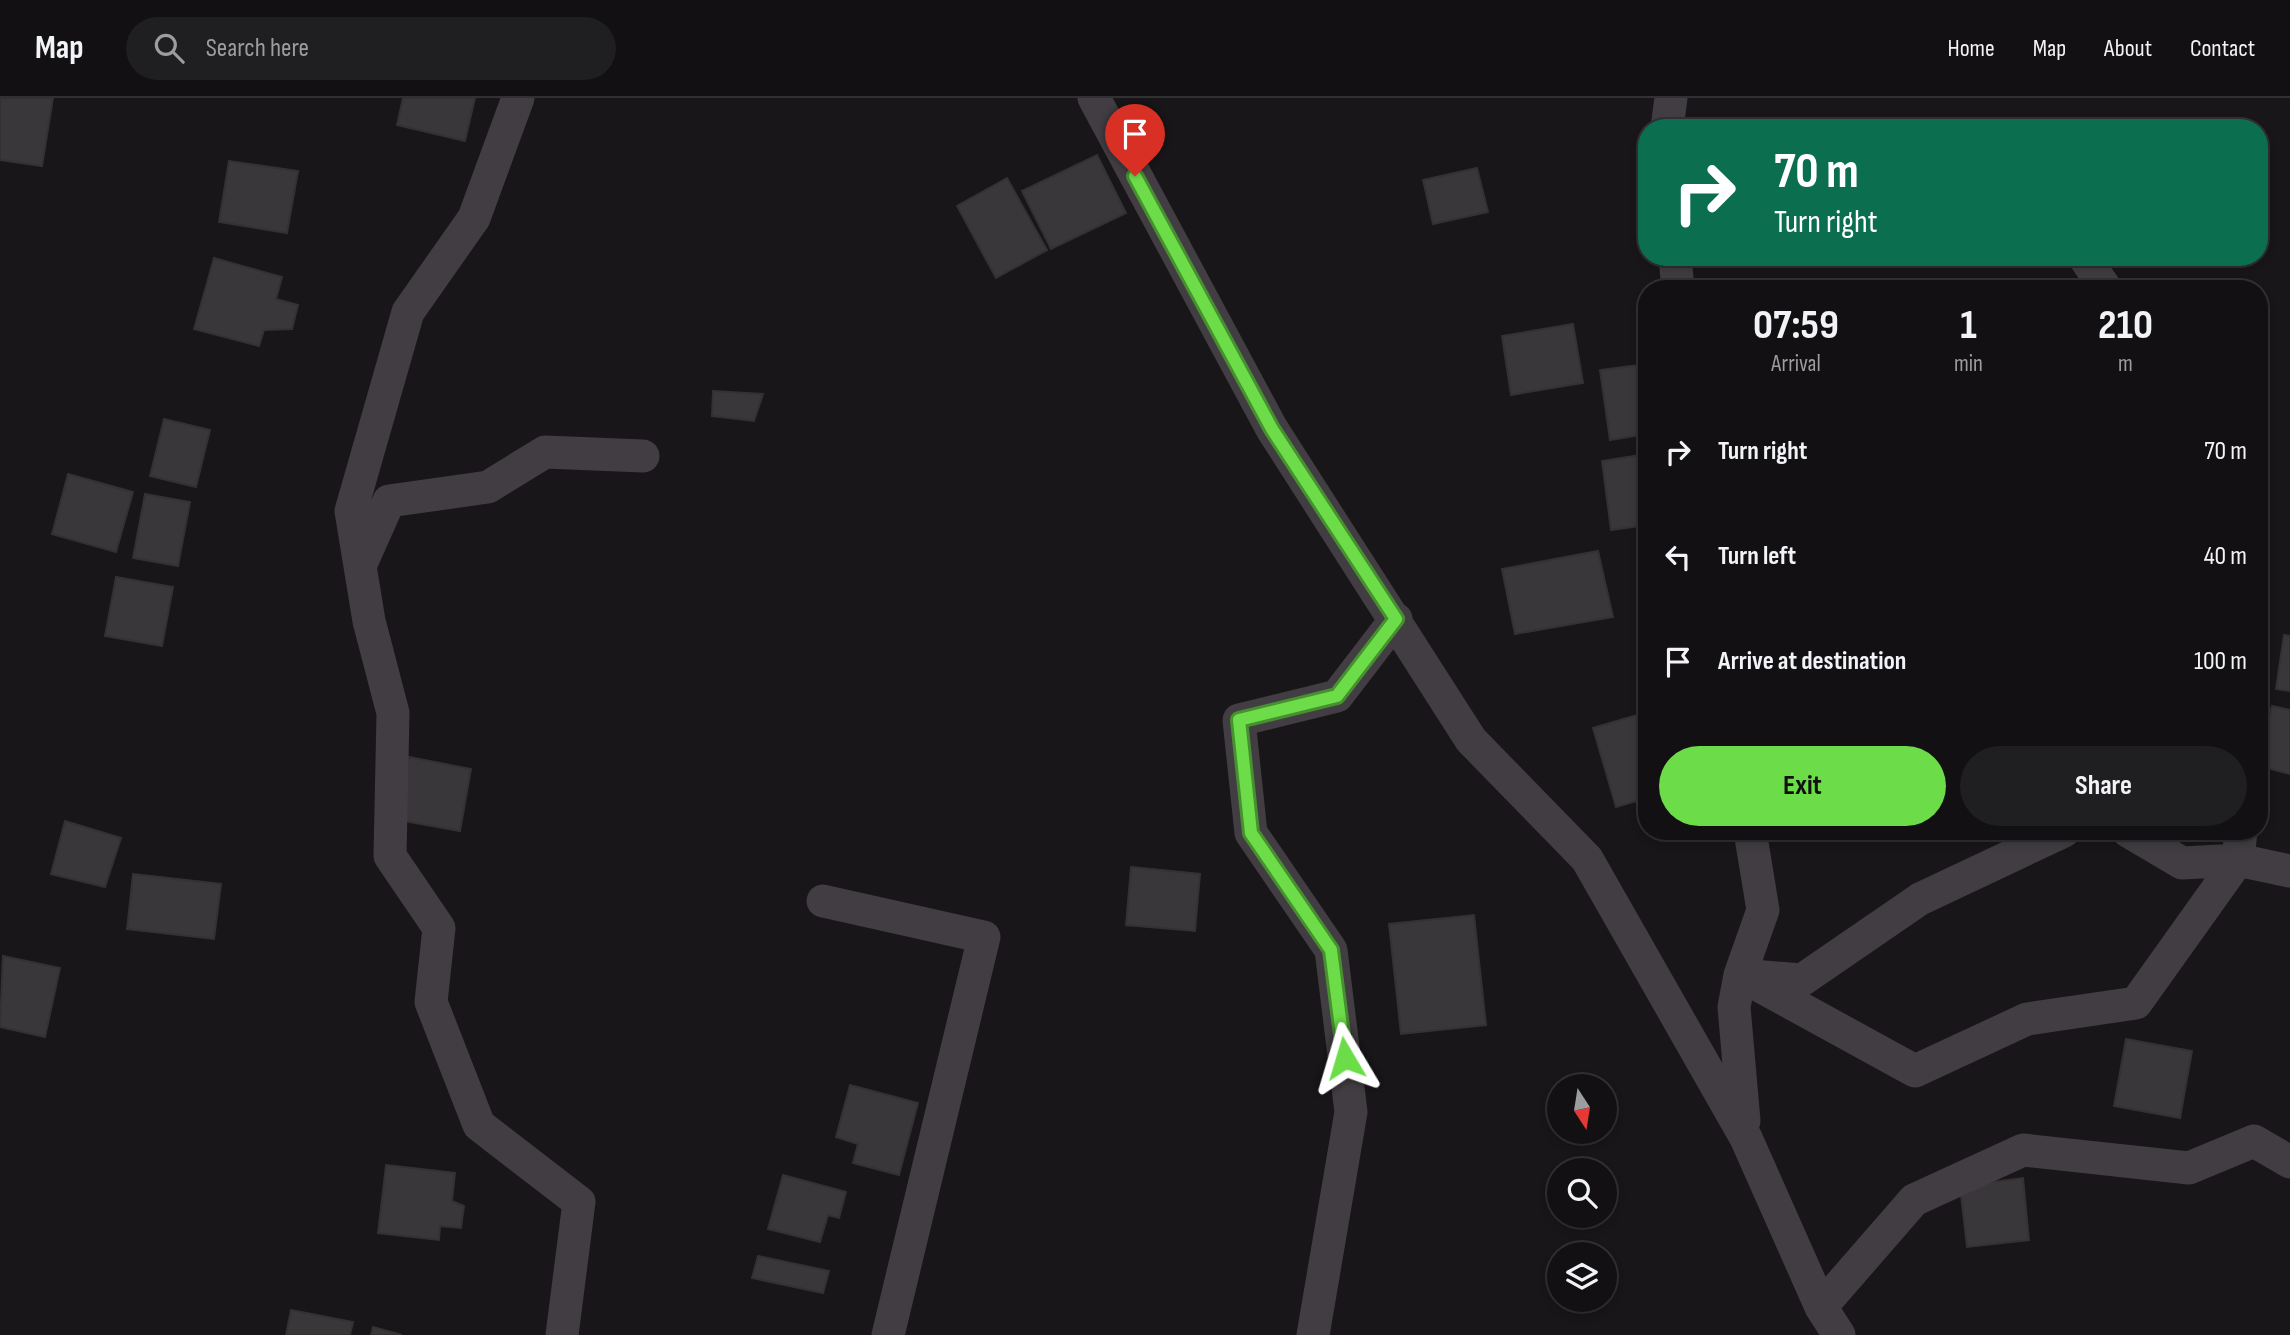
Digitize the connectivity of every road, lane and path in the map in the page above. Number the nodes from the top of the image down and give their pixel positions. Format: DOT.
graph roads {
  1 [pos="518,98"];
  2 [pos="1094,98"];
  3 [pos="1671,98"];
  4 [pos="1668,119"];
  5 [pos="643,456"];
  6 [pos="360,566"];
  7 [pos="1396,619"];
  8 [pos="1752,840"];
  9 [pos="2045,840"];
  10 [pos="2143,840"];
  11 [pos="2239,846"];
  12 [pos="2290,871"];
  13 [pos="823,901"];
  14 [pos="1740,975"];
  15 [pos="1746,1138"];
  16 [pos="2290,1162"];
  17 [pos="1821,1307"];
  18 [pos="562,1335"];
  19 [pos="888,1335"];
  20 [pos="1313,1335"];
  21 [pos="1839,1335"];
  1 -- 6 [label="street"];
  2 -- 7 [label="street"];
  3 -- 4 [label="street"];
  5 -- 6 [label="street"];
  6 -- 18 [label="street"];
  7 -- 15 [label="street"];
  7 -- 20 [label="street"];
  8 -- 14 [label="street"];
  9 -- 14 [label="street"];
  10 -- 11 [label="street"];
  11 -- 12 [label="street"];
  11 -- 14 [label="street"];
  13 -- 19 [label="street"];
  14 -- 15 [label="street"];
  15 -- 17 [label="street"];
  16 -- 17 [label="street"];
  17 -- 21 [label="street"];
}
